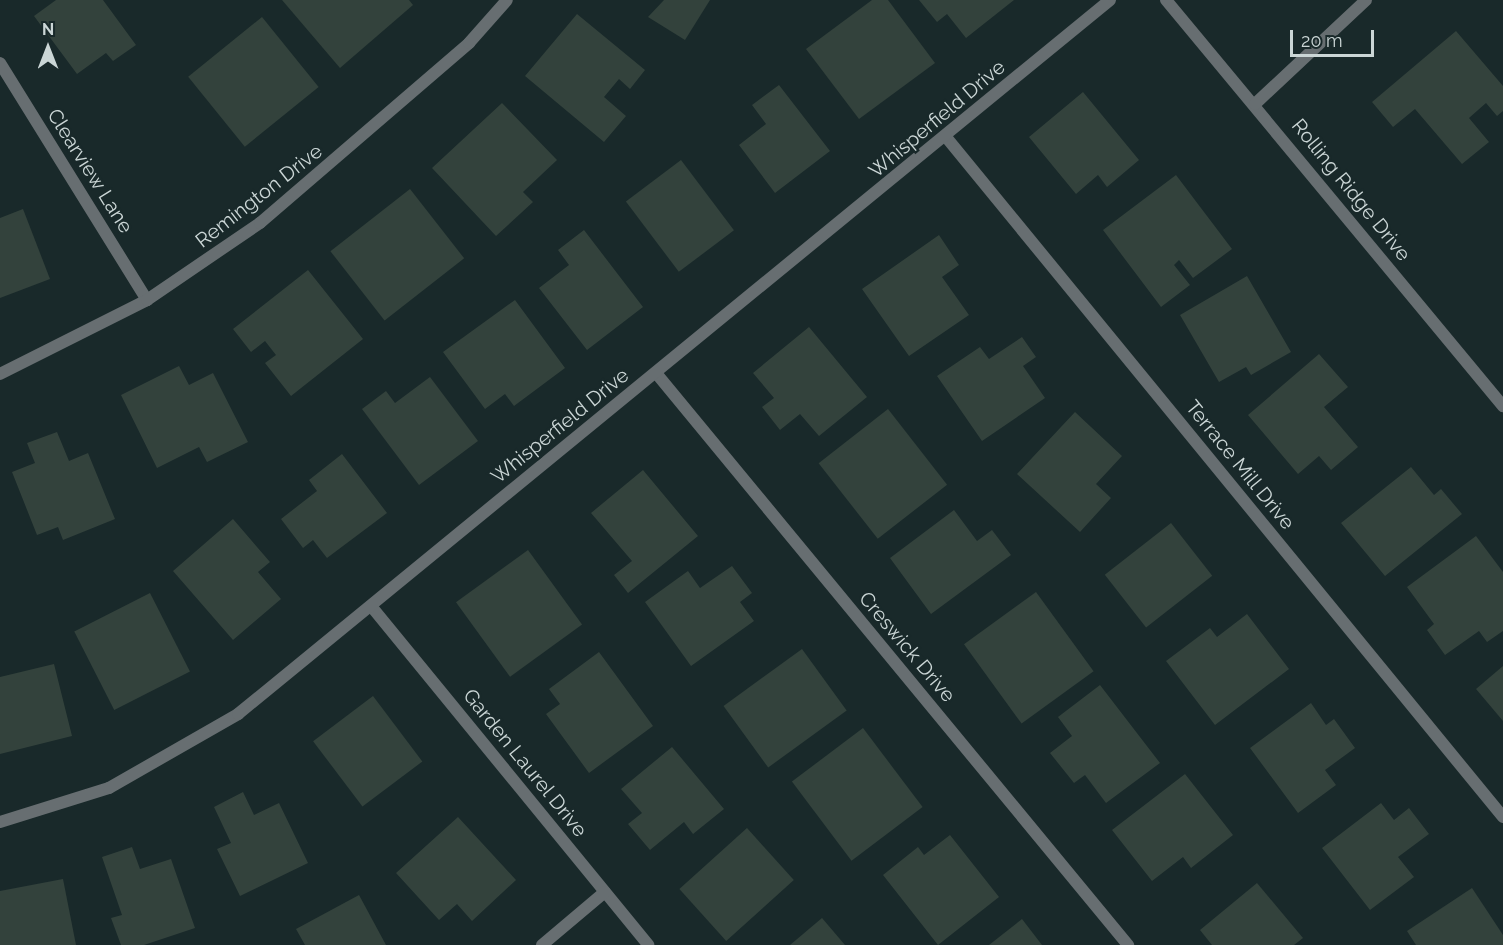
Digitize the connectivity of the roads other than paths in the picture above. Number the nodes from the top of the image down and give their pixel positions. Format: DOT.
graph roads {
  1 [pos="507,0"];
  2 [pos="1110,0"];
  3 [pos="1166,0"];
  4 [pos="1366,0"];
  5 [pos="0,63"];
  6 [pos="1255,104"];
  7 [pos="946,137"];
  8 [pos="147,300"];
  9 [pos="656,373"];
  10 [pos="0,374"];
  11 [pos="1503,406"];
  12 [pos="371,606"];
  13 [pos="1503,817"];
  14 [pos="0,822"];
  15 [pos="605,892"];
  16 [pos="542,945"];
  17 [pos="648,945"];
  18 [pos="1128,945"];
  1 -- 8 [label="street, Remington Drive"];
  2 -- 7 [label="street, Whisperfield Drive"];
  3 -- 6 [label="street, Rolling Ridge Drive"];
  4 -- 6 [label="street"];
  5 -- 8 [label="street, Clearview Lane"];
  6 -- 11 [label="street, Rolling Ridge Drive"];
  7 -- 9 [label="street, Whisperfield Drive"];
  7 -- 13 [label="street, Terrace Mill Drive"];
  8 -- 10 [label="street, Remington Drive"];
  9 -- 12 [label="street, Whisperfield Drive"];
  9 -- 18 [label="street, Creswick Drive"];
  12 -- 14 [label="street, Whisperfield Drive"];
  12 -- 15 [label="street, Garden Laurel Drive"];
  15 -- 16 [label="street"];
  15 -- 17 [label="street, Garden Laurel Drive"];
}
